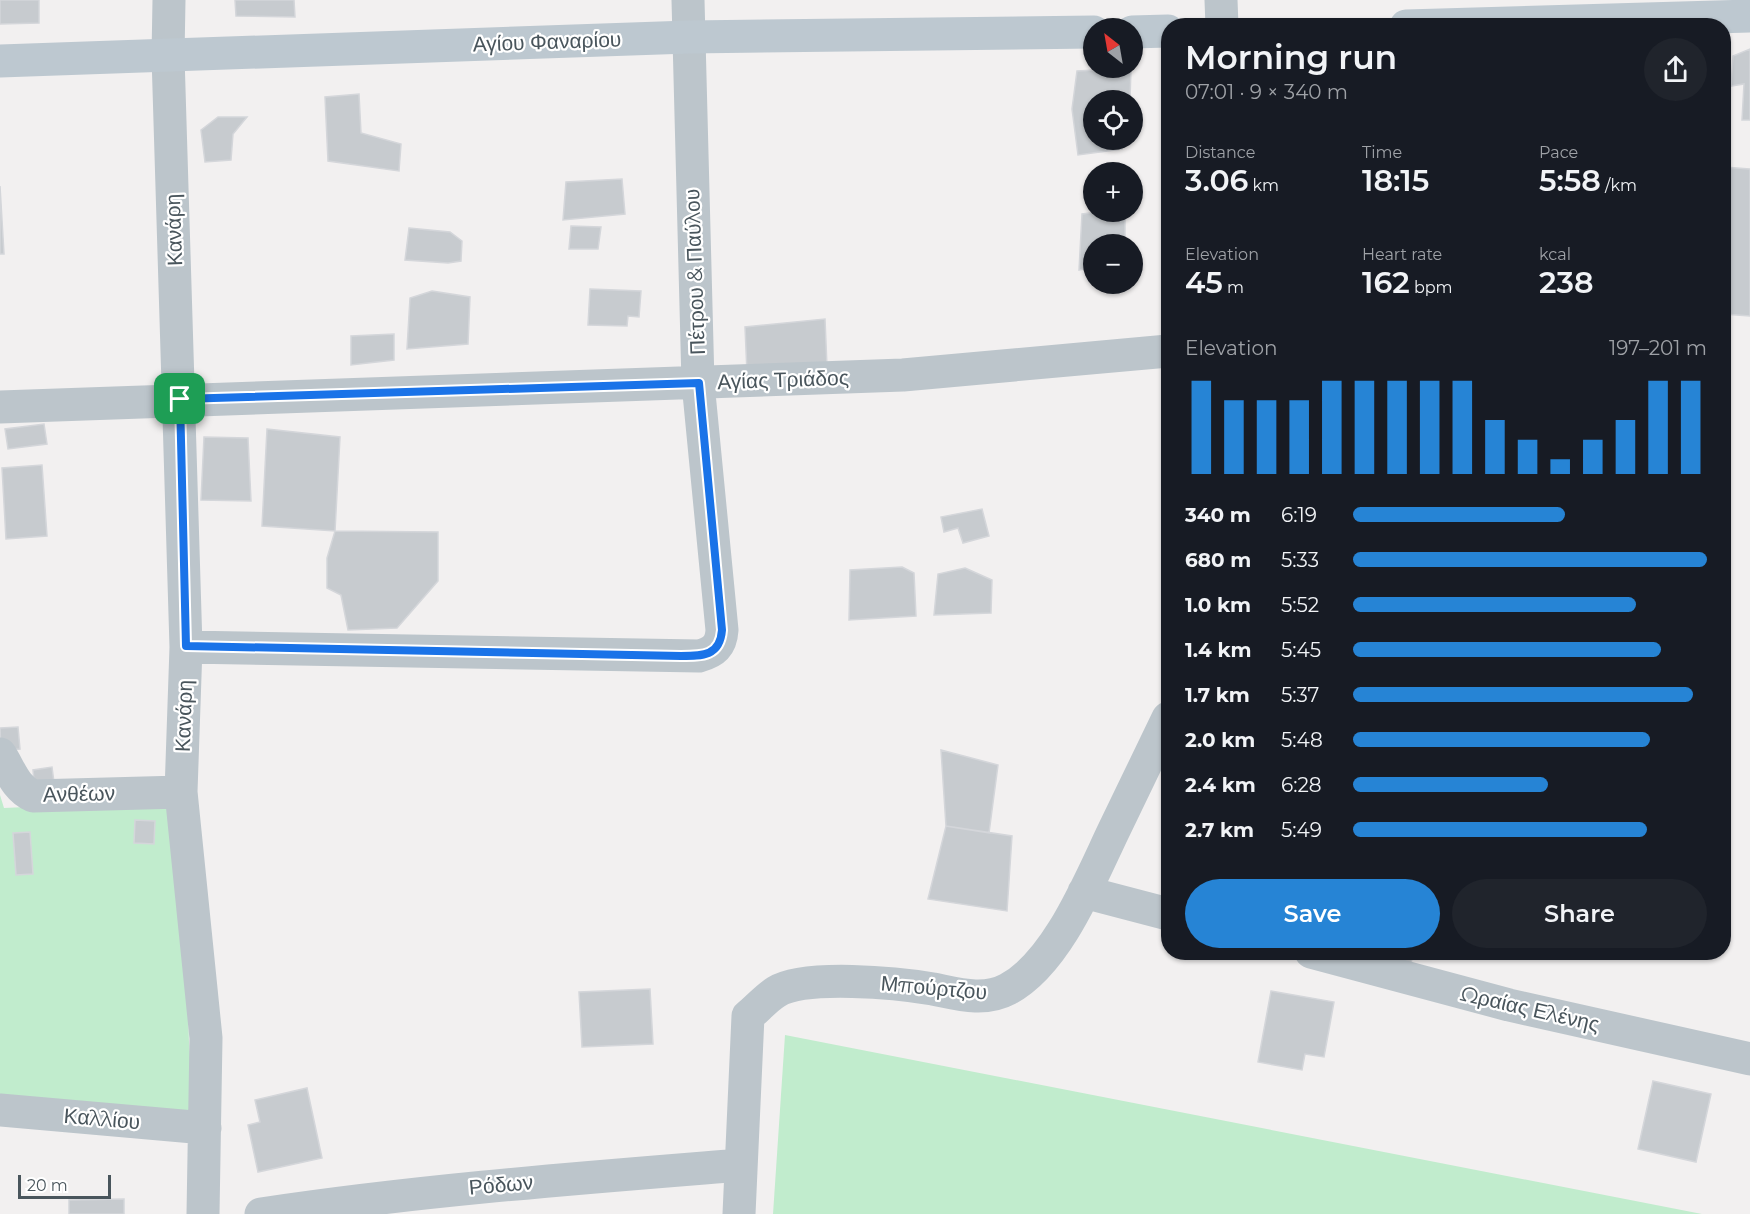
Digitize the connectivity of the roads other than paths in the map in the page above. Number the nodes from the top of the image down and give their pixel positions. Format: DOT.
graph roads {
  1 [pos="169,0"];
  2 [pos="688,0"];
  3 [pos="1221,0"];
  4 [pos="1750,16"];
  5 [pos="1222,18"];
  6 [pos="1681,18"];
  7 [pos="1161,31"];
  8 [pos="1083,32"];
  9 [pos="1143,32"];
  10 [pos="689,37"];
  11 [pos="168,56"];
  12 [pos="0,61"];
  13 [pos="1161,352"];
  14 [pos="699,383"];
  15 [pos="180,399"];
  16 [pos="0,407"];
  17 [pos="186,646"];
  18 [pos="1161,732"];
  19 [pos="0,754"];
  20 [pos="181,792"];
  21 [pos="1084,892"];
  22 [pos="1161,912"];
  23 [pos="1341,960"];
  24 [pos="1750,1059"];
  25 [pos="0,1110"];
  26 [pos="205,1128"];
  27 [pos="741,1165"];
  28 [pos="204,1214"];
  29 [pos="261,1214"];
  30 [pos="739,1214"];
  1 -- 11 [label="street, Κανάρη"];
  2 -- 10 [label="street, Πέτρου & Παύλου"];
  3 -- 5 [label="street"];
  4 -- 6 [label="street"];
  7 -- 9 [label="street"];
  8 -- 10 [label="street, Αγίου Φαναρίου"];
  10 -- 11 [label="street, Αγίου Φαναρίου"];
  10 -- 14 [label="street, Πέτρου & Παύλου"];
  11 -- 12 [label="street, Αγίου Φαναρίου"];
  11 -- 15 [label="street, Κανάρη"];
  13 -- 14 [label="street, Αγίας Τριάδος"];
  14 -- 15 [label="street, Αγίας Τριάδος"];
  14 -- 17 [label="street, Πέτρου & Παύλου"];
  15 -- 16 [label="street, Αγίας Τριάδος"];
  15 -- 17 [label="street, Κανάρη"];
  17 -- 20 [label="street, Κανάρη"];
  18 -- 21 [label="street, Μπούρτζου"];
  19 -- 20 [label="street, Ανθέων"];
  20 -- 26 [label="street, Κανάρη"];
  21 -- 22 [label="street"];
  21 -- 27 [label="street, Μπούρτζου"];
  23 -- 24 [label="street, Ωραίας Ελένης"];
  25 -- 26 [label="street, Καλλίου"];
  26 -- 28 [label="street, Κανάρη"];
  27 -- 29 [label="street, Ρόδων"];
  27 -- 30 [label="street, Μπούρτζου"];
}
